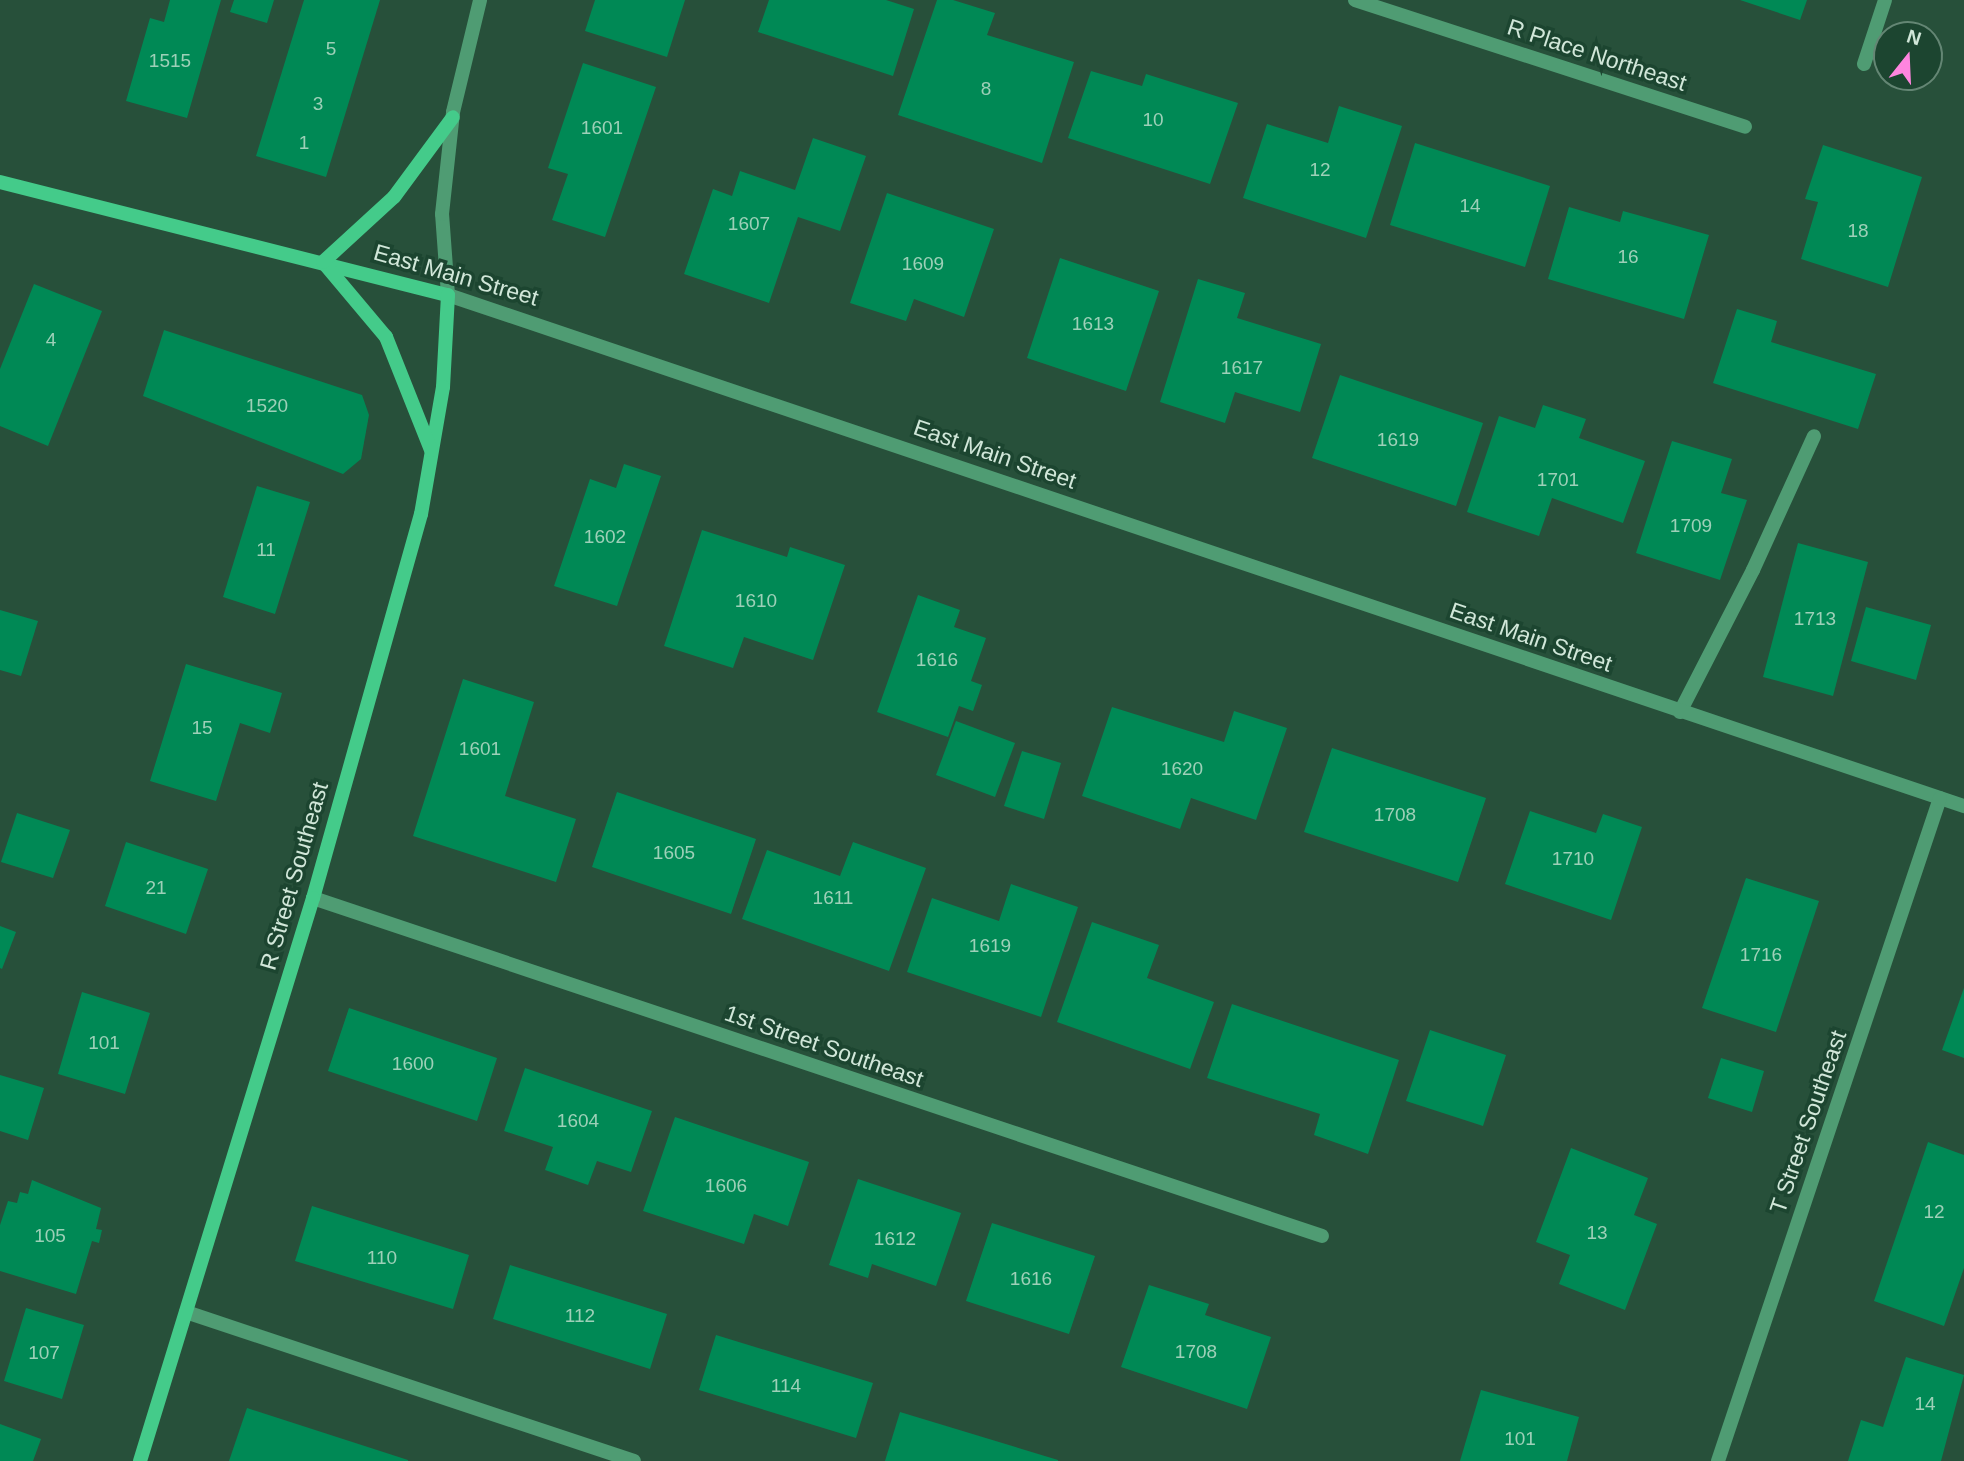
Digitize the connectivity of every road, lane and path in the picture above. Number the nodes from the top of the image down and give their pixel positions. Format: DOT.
graph roads {
  1 [pos="480,0"];
  2 [pos="1355,0"];
  3 [pos="1885,0"];
  4 [pos="1864,64"];
  5 [pos="453,117"];
  6 [pos="1745,127"];
  7 [pos="0,182"];
  8 [pos="323,262"];
  9 [pos="448,295"];
  10 [pos="1814,436"];
  11 [pos="432,452"];
  12 [pos="1680,712"];
  13 [pos="1940,798"];
  14 [pos="1964,806"];
  15 [pos="313,898"];
  16 [pos="1322,1236"];
  17 [pos="186,1312"];
  18 [pos="140,1461"];
  19 [pos="634,1461"];
  20 [pos="1718,1461"];
  1 -- 5 [label="street"];
  2 -- 6 [label="street, R Place Northeast"];
  3 -- 4 [label="street"];
  5 -- 8 [label="main road"];
  5 -- 9 [label="street"];
  7 -- 8 [label="main road, East Main Street"];
  8 -- 9 [label="main road, East Main Street"];
  8 -- 11 [label="main road"];
  9 -- 11 [label="main road, R Street Southeast"];
  9 -- 12 [label="street, East Main Street"];
  10 -- 12 [label="street"];
  11 -- 15 [label="main road, R Street Southeast"];
  12 -- 13 [label="street, East Main Street"];
  13 -- 14 [label="street, East Main Street"];
  13 -- 20 [label="street, T Street Southeast"];
  15 -- 16 [label="street, 1st Street Southeast"];
  15 -- 17 [label="main road, R Street Southeast"];
  17 -- 18 [label="main road, R Street Southeast"];
  17 -- 19 [label="street"];
}
